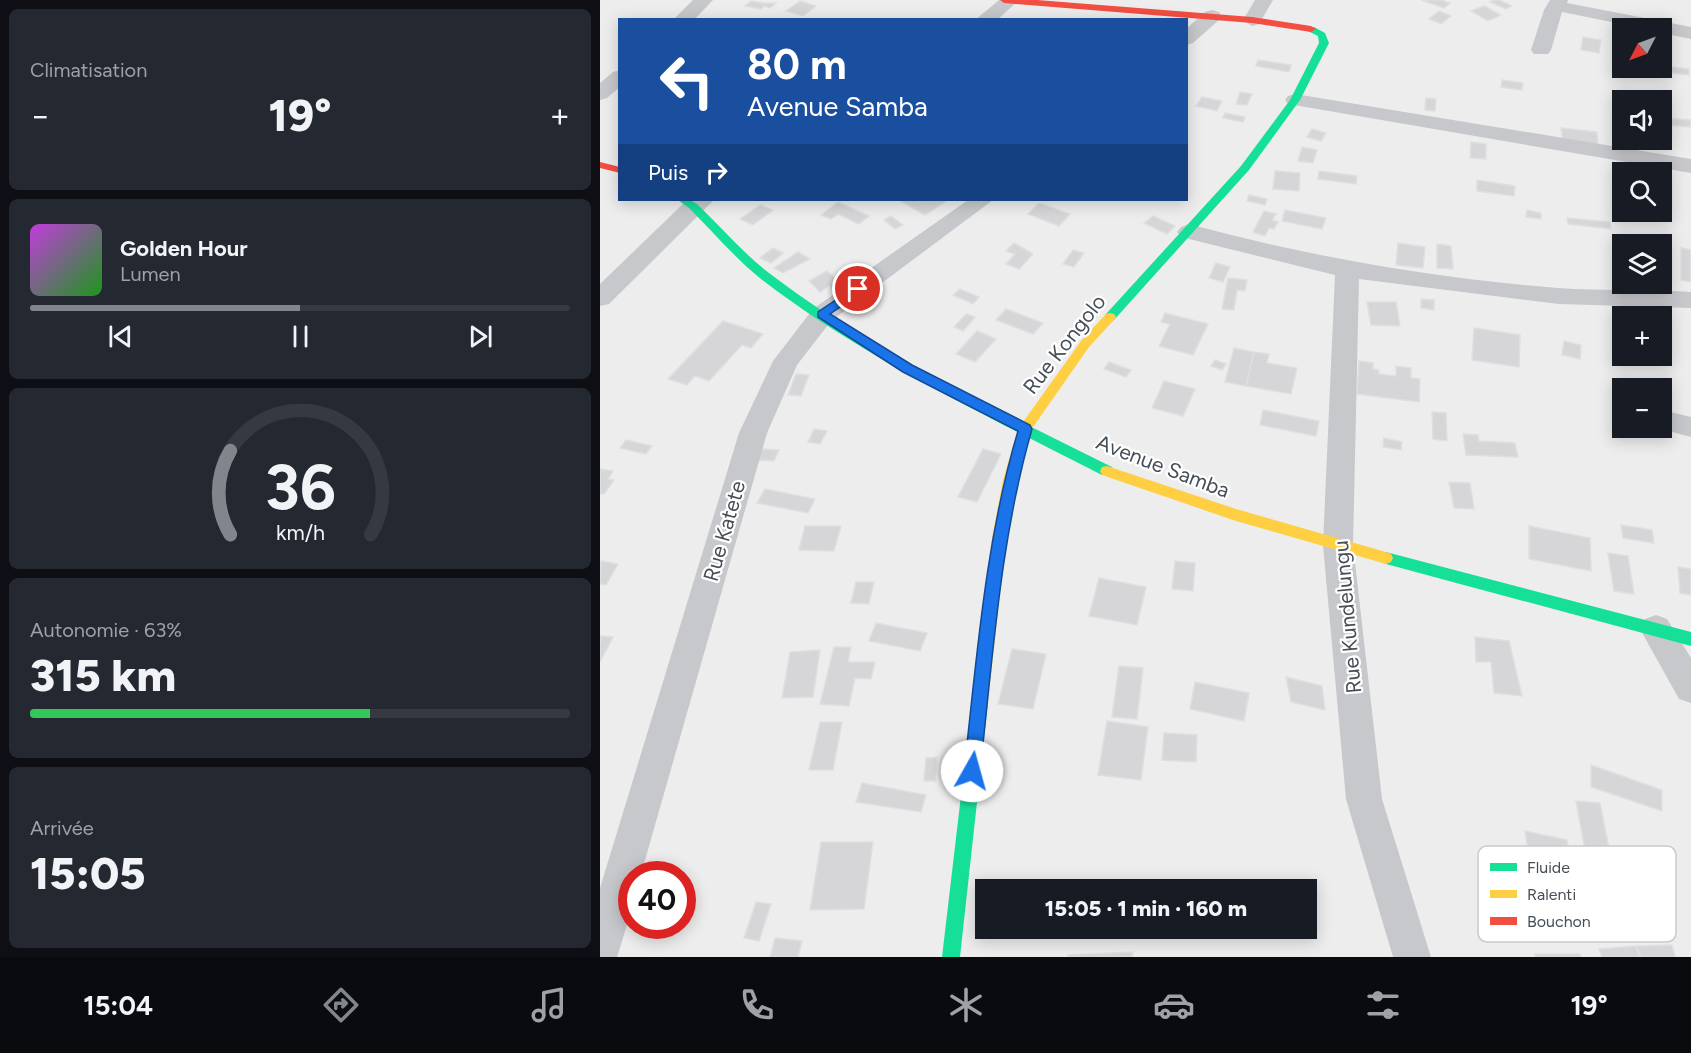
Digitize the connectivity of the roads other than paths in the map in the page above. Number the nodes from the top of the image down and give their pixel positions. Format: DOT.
graph roads {
  1 [pos="704,0"];
  2 [pos="1007,0"];
  3 [pos="1264,0"];
  4 [pos="1558,3"];
  5 [pos="1212,16"];
  6 [pos="684,18"];
  7 [pos="986,18"];
  8 [pos="1252,20"];
  9 [pos="1691,33"];
  10 [pos="1188,37"];
  11 [pos="1541,50"];
  12 [pos="618,78"];
  13 [pos="600,94"];
  14 [pos="1295,100"];
  15 [pos="600,165"];
  16 [pos="1691,166"];
  17 [pos="618,170"];
  18 [pos="981,201"];
  19 [pos="693,202"];
  20 [pos="1189,232"];
  21 [pos="1347,270"];
  22 [pos="600,298"];
  23 [pos="1691,300"];
  24 [pos="822,315"];
  25 [pos="1025,429"];
  26 [pos="1338,545"];
  27 [pos="1656,630"];
  28 [pos="1691,639"];
  29 [pos="1691,688"];
  30 [pos="600,951"];
  31 [pos="951,957"];
  32 [pos="1412,957"];
  1 -- 6 [label="street"];
  2 -- 5 [label="street"];
  2 -- 7 [label="street"];
  3 -- 8 [label="street"];
  4 -- 9 [label="street"];
  4 -- 11 [label="street"];
  5 -- 8 [label="street"];
  5 -- 10 [label="street"];
  8 -- 14 [label="street, Rue Kongolo"];
  12 -- 13 [label="street"];
  14 -- 16 [label="street"];
  14 -- 20 [label="street, Rue Kongolo"];
  15 -- 17 [label="street"];
  18 -- 24 [label="street, Rue Katete"];
  19 -- 22 [label="street"];
  19 -- 24 [label="street, Avenue Samba"];
  20 -- 21 [label="street"];
  20 -- 25 [label="street, Rue Kongolo"];
  21 -- 23 [label="street"];
  21 -- 26 [label="street, Rue Kundelungu"];
  24 -- 25 [label="street, Avenue Samba"];
  24 -- 30 [label="street, Rue Katete"];
  25 -- 26 [label="street, Avenue Samba"];
  25 -- 31 [label="street, Rue Kongolo"];
  26 -- 27 [label="street, Avenue Samba"];
  26 -- 32 [label="street, Rue Kundelungu"];
  27 -- 28 [label="street, Avenue Samba"];
  27 -- 29 [label="street"];
}
